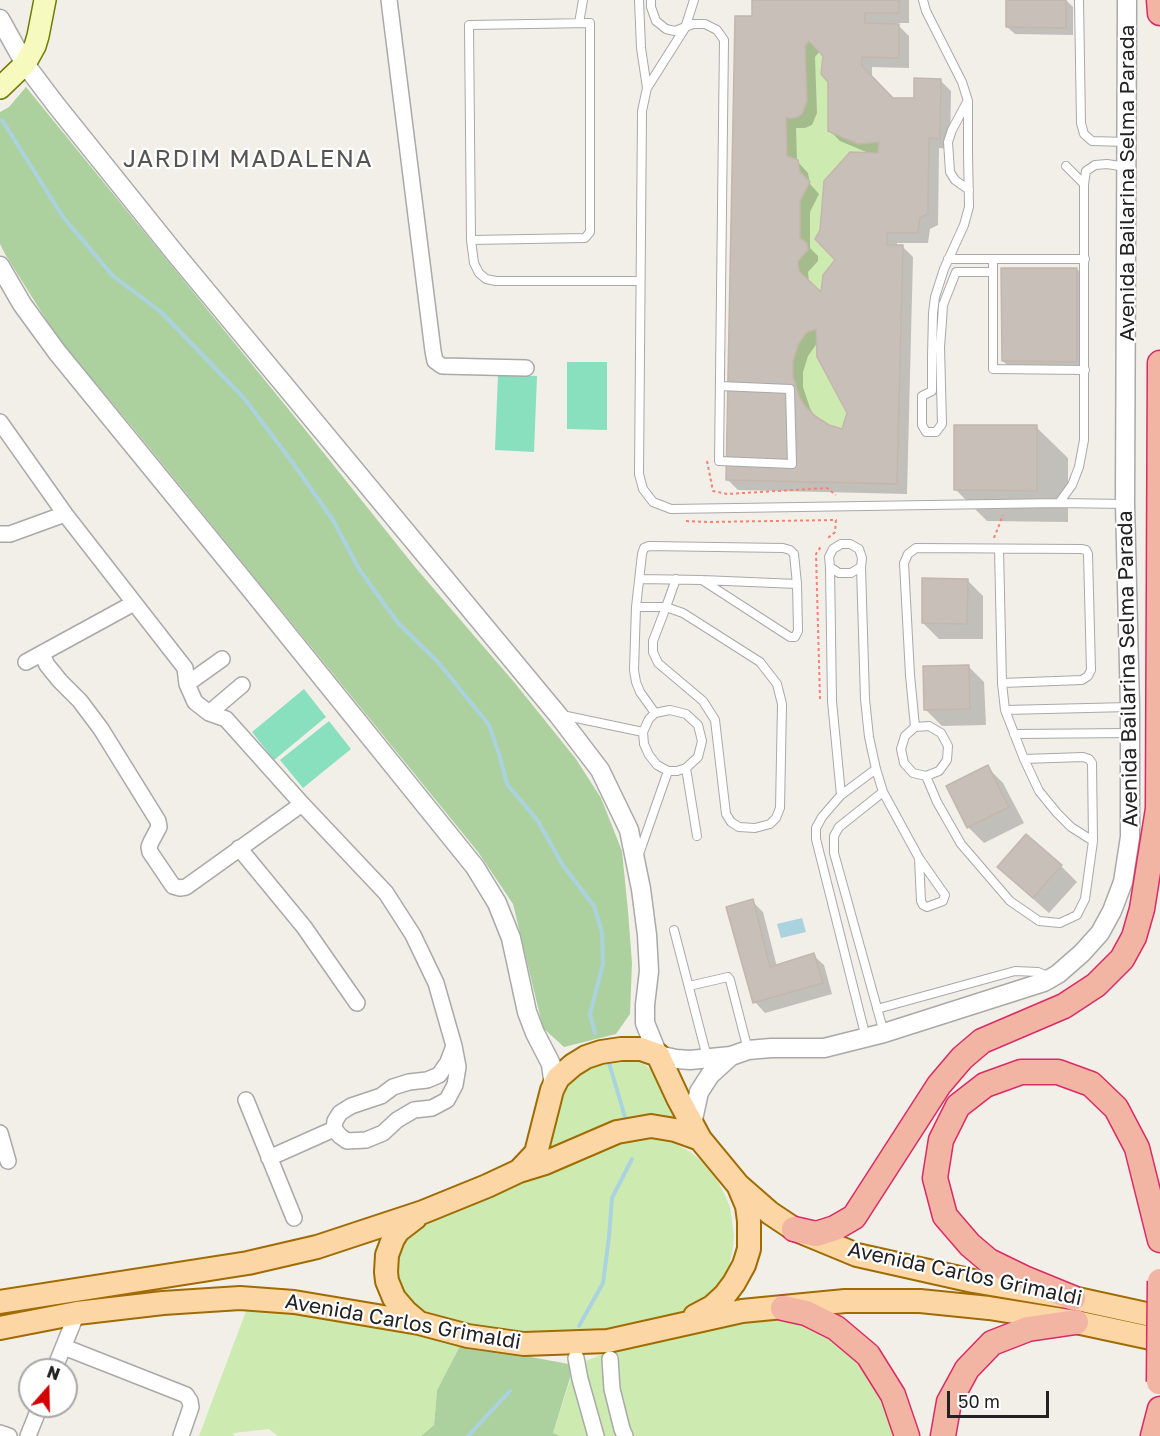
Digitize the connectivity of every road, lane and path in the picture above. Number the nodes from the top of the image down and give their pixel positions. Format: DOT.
graph roads {
  1 [pos="45,0"];
  2 [pos="389,0"];
  3 [pos="583,0"];
  4 [pos="639,0"];
  5 [pos="651,0"];
  6 [pos="694,0"];
  7 [pos="923,0"];
  8 [pos="1078,0"];
  9 [pos="1127,0"];
  10 [pos="1159,0"];
  11 [pos="1160,13"];
  12 [pos="0,19"];
  13 [pos="579,23"];
  14 [pos="685,28"];
  15 [pos="25,64"];
  16 [pos="0,88"];
  17 [pos="647,88"];
  18 [pos="968,101"];
  19 [pos="1127,142"];
  20 [pos="1066,166"];
  21 [pos="1127,167"];
  22 [pos="1084,184"];
  23 [pos="969,190"];
  24 [pos="471,240"];
  25 [pos="948,259"];
  26 [pos="993,259"];
  27 [pos="1085,259"];
  28 [pos="0,266"];
  29 [pos="993,272"];
  30 [pos="640,281"];
  31 [pos="1160,363"];
  32 [pos="526,368"];
  33 [pos="1084,370"];
  34 [pos="720,386"];
  35 [pos="0,422"];
  36 [pos="707,461"];
  37 [pos="836,495"];
  38 [pos="1059,503"];
  39 [pos="1008,504"];
  40 [pos="1125,504"];
  41 [pos="65,514"];
  42 [pos="805,520"];
  43 [pos="836,520"];
  44 [pos="0,534"];
  45 [pos="989,548"];
  46 [pos="999,549"];
  47 [pos="830,567"];
  48 [pos="861,567"];
  49 [pos="640,579"];
  50 [pos="676,579"];
  51 [pos="702,580"];
  52 [pos="797,584"];
  53 [pos="134,603"];
  54 [pos="636,607"];
  55 [pos="666,608"];
  56 [pos="42,654"];
  57 [pos="222,659"];
  58 [pos="26,662"];
  59 [pos="1002,683"];
  60 [pos="187,684"];
  61 [pos="242,685"];
  62 [pos="1130,707"];
  63 [pos="1005,711"];
  64 [pos="209,713"];
  65 [pos="655,713"];
  66 [pos="558,715"];
  67 [pos="915,727"];
  68 [pos="643,732"];
  69 [pos="1130,733"];
  70 [pos="1014,734"];
  71 [pos="1024,759"];
  72 [pos="686,768"];
  73 [pos="876,769"];
  74 [pos="668,771"];
  75 [pos="926,776"];
  76 [pos="884,792"];
  77 [pos="841,795"];
  78 [pos="302,804"];
  79 [pos="1158,809"];
  80 [pos="697,836"];
  81 [pos="1160,836"];
  82 [pos="1093,841"];
  83 [pos="239,848"];
  84 [pos="919,858"];
  85 [pos="636,863"];
  86 [pos="674,930"];
  87 [pos="1051,978"];
  88 [pos="688,986"];
  89 [pos="357,1003"];
  90 [pos="877,1009"];
  91 [pos="875,1035"];
  92 [pos="454,1046"];
  93 [pos="740,1053"];
  94 [pos="658,1055"];
  95 [pos="708,1058"];
  96 [pos="552,1090"];
  97 [pos="246,1100"];
  98 [pos="334,1129"];
  99 [pos="696,1132"];
  100 [pos="0,1133"];
  101 [pos="269,1158"];
  102 [pos="8,1161"];
  103 [pos="519,1171"];
  104 [pos="738,1185"];
  105 [pos="423,1212"];
  106 [pos="294,1218"];
  107 [pos="794,1229"];
  108 [pos="1160,1240"];
  109 [pos="1160,1264"];
  110 [pos="1160,1281"];
  111 [pos="1073,1298"];
  112 [pos="0,1302"];
  113 [pos="783,1308"];
  114 [pos="77,1313"];
  115 [pos="1160,1317"];
  116 [pos="1076,1322"];
  117 [pos="419,1323"];
  118 [pos="672,1327"];
  119 [pos="0,1328"];
  120 [pos="1160,1340"];
  121 [pos="64,1347"];
  122 [pos="59,1358"];
  123 [pos="576,1358"];
  124 [pos="610,1359"];
  125 [pos="1160,1399"];
  126 [pos="35,1418"];
  127 [pos="0,1433"];
  128 [pos="9,1436"];
  129 [pos="28,1436"];
  130 [pos="181,1436"];
  131 [pos="596,1436"];
  132 [pos="625,1436"];
  133 [pos="907,1436"];
  134 [pos="943,1436"];
  135 [pos="1153,1436"];
  1 -- 15 [label="main road"];
  2 -- 32 [label="street"];
  3 -- 13 [label="lane"];
  4 -- 17 [label="lane"];
  5 -- 14 [label="lane"];
  6 -- 14 [label="lane"];
  7 -- 18 [label="lane"];
  8 -- 19 [label="lane"];
  9 -- 19 [label="street, Avenida Bailarina Selma Parada"];
  10 -- 11 [label="highway"];
  12 -- 15 [label="street"];
  13 -- 24 [label="lane"];
  13 -- 24 [label="lane"];
  14 -- 17 [label="lane"];
  14 -- 34 [label="lane"];
  15 -- 16 [label="main road"];
  15 -- 66 [label="street"];
  17 -- 30 [label="lane"];
  18 -- 23 [label="lane"];
  18 -- 23 [label="lane"];
  19 -- 21 [label="street, Avenida Bailarina Selma Parada"];
  20 -- 22 [label="lane"];
  21 -- 22 [label="lane"];
  21 -- 40 [label="street, Avenida Bailarina Selma Parada"];
  22 -- 27 [label="lane"];
  23 -- 25 [label="lane"];
  24 -- 30 [label="lane"];
  25 -- 26 [label="lane"];
  25 -- 29 [label="lane"];
  26 -- 27 [label="lane"];
  26 -- 29 [label="lane"];
  27 -- 33 [label="lane"];
  28 -- 96 [label="street"];
  29 -- 33 [label="lane"];
  30 -- 39 [label="lane"];
  31 -- 79 [label="highway"];
  33 -- 38 [label="lane"];
  34 -- 34 [label="lane"];
  35 -- 41 [label="street"];
  36 -- 37 [label="path"];
  38 -- 39 [label="lane"];
  38 -- 40 [label="lane"];
  39 -- 45 [label="path"];
  40 -- 62 [label="street, Avenida Bailarina Selma Parada"];
  41 -- 44 [label="street"];
  41 -- 53 [label="street"];
  42 -- 43 [label="path"];
  45 -- 46 [label="lane"];
  45 -- 67 [label="lane"];
  46 -- 59 [label="lane"];
  46 -- 59 [label="lane"];
  47 -- 48 [label="lane"];
  47 -- 48 [label="lane"];
  47 -- 77 [label="lane"];
  48 -- 73 [label="lane"];
  49 -- 50 [label="lane"];
  49 -- 52 [label="lane"];
  49 -- 54 [label="lane"];
  50 -- 51 [label="lane"];
  50 -- 55 [label="lane"];
  51 -- 52 [label="lane"];
  51 -- 52 [label="lane"];
  53 -- 56 [label="street"];
  53 -- 60 [label="street"];
  54 -- 55 [label="lane"];
  54 -- 65 [label="lane"];
  55 -- 55 [label="lane"];
  56 -- 58 [label="street"];
  56 -- 83 [label="street"];
  57 -- 60 [label="street"];
  59 -- 63 [label="lane"];
  60 -- 64 [label="street"];
  61 -- 64 [label="street"];
  62 -- 63 [label="lane"];
  62 -- 69 [label="street, Avenida Bailarina Selma Parada"];
  63 -- 70 [label="lane"];
  64 -- 78 [label="street"];
  65 -- 68 [label="lane"];
  65 -- 72 [label="lane"];
  66 -- 68 [label="lane"];
  66 -- 85 [label="street"];
  67 -- 75 [label="lane"];
  67 -- 75 [label="lane"];
  68 -- 74 [label="lane"];
  69 -- 70 [label="lane"];
  69 -- 87 [label="street, Avenida Bailarina Selma Parada"];
  70 -- 71 [label="lane"];
  71 -- 82 [label="lane"];
  71 -- 82 [label="lane"];
  72 -- 74 [label="lane"];
  72 -- 80 [label="lane"];
  73 -- 76 [label="lane"];
  73 -- 77 [label="lane"];
  74 -- 85 [label="lane"];
  75 -- 82 [label="lane"];
  76 -- 84 [label="lane"];
  76 -- 90 [label="lane"];
  77 -- 91 [label="lane"];
  78 -- 83 [label="street"];
  78 -- 92 [label="street"];
  79 -- 81 [label="highway"];
  79 -- 107 [label="highway"];
  83 -- 89 [label="street"];
  84 -- 84 [label="lane"];
  85 -- 94 [label="street"];
  86 -- 88 [label="lane"];
  87 -- 90 [label="lane"];
  87 -- 91 [label="street, Avenida Bailarina Selma Parada"];
  88 -- 93 [label="lane"];
  88 -- 95 [label="lane"];
  90 -- 91 [label="lane"];
  91 -- 93 [label="street, Avenida Bailarina Selma Parada"];
  92 -- 98 [label="street"];
  92 -- 98 [label="street"];
  93 -- 95 [label="street, Avenida Bailarina Selma Parada"];
  93 -- 99 [label="street"];
  94 -- 95 [label="street, Avenida Bailarina Selma Parada"];
  94 -- 96 [label="main road"];
  94 -- 99 [label="main road, Avenida Carlos Grimaldi"];
  96 -- 103 [label="main road"];
  97 -- 101 [label="street"];
  98 -- 101 [label="street"];
  99 -- 103 [label="main road"];
  99 -- 104 [label="main road, Avenida Carlos Grimaldi"];
  100 -- 102 [label="street"];
  101 -- 106 [label="street"];
  103 -- 105 [label="main road"];
  104 -- 107 [label="main road, Avenida Carlos Grimaldi"];
  104 -- 118 [label="main road"];
  105 -- 112 [label="main road"];
  105 -- 117 [label="main road"];
  107 -- 111 [label="main road, Avenida Carlos Grimaldi"];
  108 -- 111 [label="highway"];
  109 -- 110 [label="highway"];
  110 -- 125 [label="highway, bridge"];
  111 -- 115 [label="main road, Avenida Carlos Grimaldi"];
  113 -- 116 [label="main road, Avenida Carlos Grimaldi"];
  113 -- 118 [label="main road, Avenida Carlos Grimaldi"];
  113 -- 133 [label="highway"];
  114 -- 117 [label="main road, Avenida Carlos Grimaldi"];
  114 -- 119 [label="main road, Avenida Carlos Grimaldi"];
  114 -- 121 [label="street"];
  116 -- 120 [label="main road, Avenida Carlos Grimaldi"];
  116 -- 134 [label="highway"];
  117 -- 118 [label="main road, Avenida Carlos Grimaldi"];
  121 -- 122 [label="street"];
  121 -- 130 [label="street"];
  123 -- 131 [label="street"];
  124 -- 132 [label="street"];
  125 -- 135 [label="highway"];
  126 -- 129 [label="street"];
  127 -- 128 [label="street"];
}
